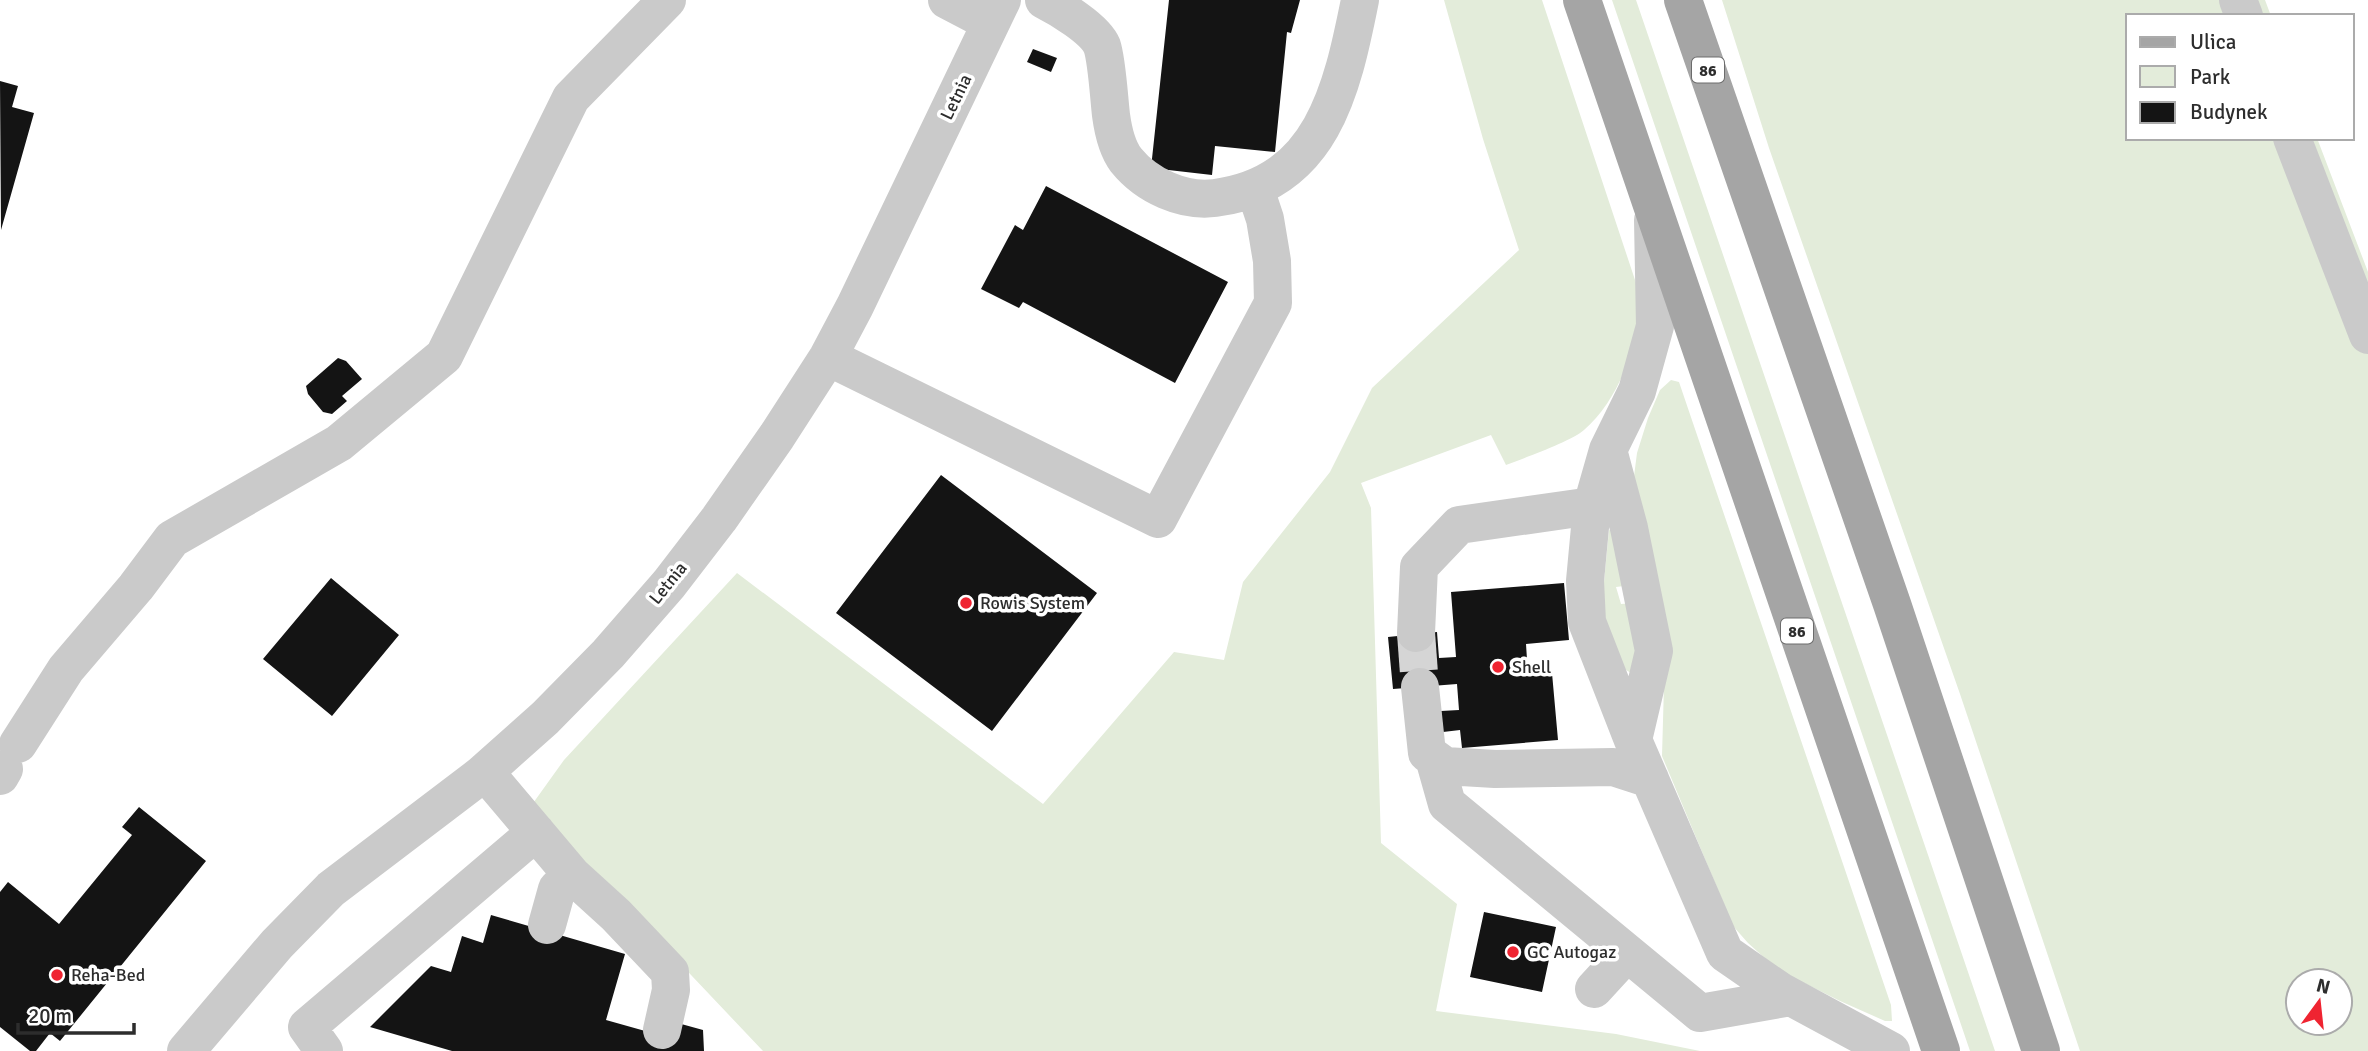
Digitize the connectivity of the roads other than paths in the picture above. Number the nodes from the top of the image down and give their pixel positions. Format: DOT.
graph roads {
  1 [pos="667,0"];
  2 [pos="947,0"];
  3 [pos="1044,0"];
  4 [pos="1360,0"];
  5 [pos="1582,0"];
  6 [pos="1683,0"];
  7 [pos="997,12"];
  8 [pos="2293,140"];
  9 [pos="1255,189"];
  10 [pos="1653,211"];
  11 [pos="2368,335"];
  12 [pos="828,357"];
  13 [pos="1608,450"];
  14 [pos="1592,506"];
  15 [pos="1416,634"];
  16 [pos="1420,687"];
  17 [pos="1633,740"];
  18 [pos="1434,758"];
  19 [pos="7,763"];
  20 [pos="485,772"];
  21 [pos="1650,779"];
  22 [pos="536,832"];
  23 [pos="572,875"];
  24 [pos="547,925"];
  25 [pos="1627,953"];
  26 [pos="1594,989"];
  27 [pos="1791,998"];
  28 [pos="662,1030"];
  29 [pos="186,1051"];
  30 [pos="324,1051"];
  31 [pos="1891,1051"];
  32 [pos="1941,1051"];
  33 [pos="2042,1051"];
  1 -- 19 [label="street"];
  2 -- 7 [label="street"];
  3 -- 9 [label="street"];
  4 -- 9 [label="street"];
  5 -- 10 [label="main road, 86"];
  6 -- 33 [label="main road, 86"];
  7 -- 12 [label="street, Letnia"];
  8 -- 11 [label="street"];
  9 -- 12 [label="street"];
  10 -- 13 [label="street"];
  10 -- 32 [label="main road, 86"];
  12 -- 20 [label="street, Letnia"];
  13 -- 14 [label="street"];
  13 -- 17 [label="street"];
  14 -- 15 [label="street"];
  14 -- 17 [label="street"];
  16 -- 18 [label="street"];
  17 -- 21 [label="street"];
  18 -- 21 [label="street"];
  18 -- 25 [label="street"];
  20 -- 22 [label="street"];
  20 -- 29 [label="street, Letnia"];
  21 -- 27 [label="street"];
  22 -- 23 [label="street"];
  22 -- 30 [label="street"];
  23 -- 24 [label="street"];
  23 -- 28 [label="street"];
  25 -- 26 [label="street"];
  25 -- 27 [label="street"];
  27 -- 31 [label="street"];
}
